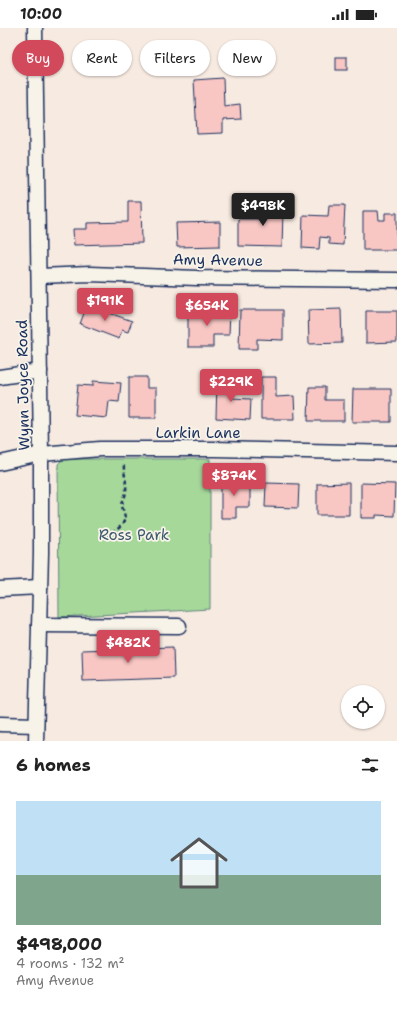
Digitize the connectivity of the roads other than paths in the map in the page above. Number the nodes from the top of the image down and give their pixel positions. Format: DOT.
graph roads {
  1 [pos="34,28"];
  2 [pos="38,276"];
  3 [pos="397,280"];
  4 [pos="40,371"];
  5 [pos="0,377"];
  6 [pos="397,453"];
  7 [pos="41,454"];
  8 [pos="0,463"];
  9 [pos="40,587"];
  10 [pos="0,589"];
  11 [pos="39,625"];
  12 [pos="179,626"];
  13 [pos="0,724"];
  14 [pos="36,725"];
  15 [pos="36,741"];
  1 -- 2 [label="street, Wynn Joyce Road"];
  2 -- 3 [label="street, Amy Avenue"];
  2 -- 4 [label="street, Wynn Joyce Road"];
  4 -- 5 [label="street"];
  4 -- 7 [label="street, Wynn Joyce Road"];
  6 -- 7 [label="street, Larkin Lane"];
  7 -- 8 [label="street, Larkin Lane"];
  7 -- 9 [label="street, Wynn Joyce Road"];
  9 -- 10 [label="street"];
  9 -- 11 [label="street, Wynn Joyce Road"];
  11 -- 12 [label="street"];
  11 -- 14 [label="street, Wynn Joyce Road"];
  13 -- 14 [label="street"];
  14 -- 15 [label="street, Wynn Joyce Road"];
}
